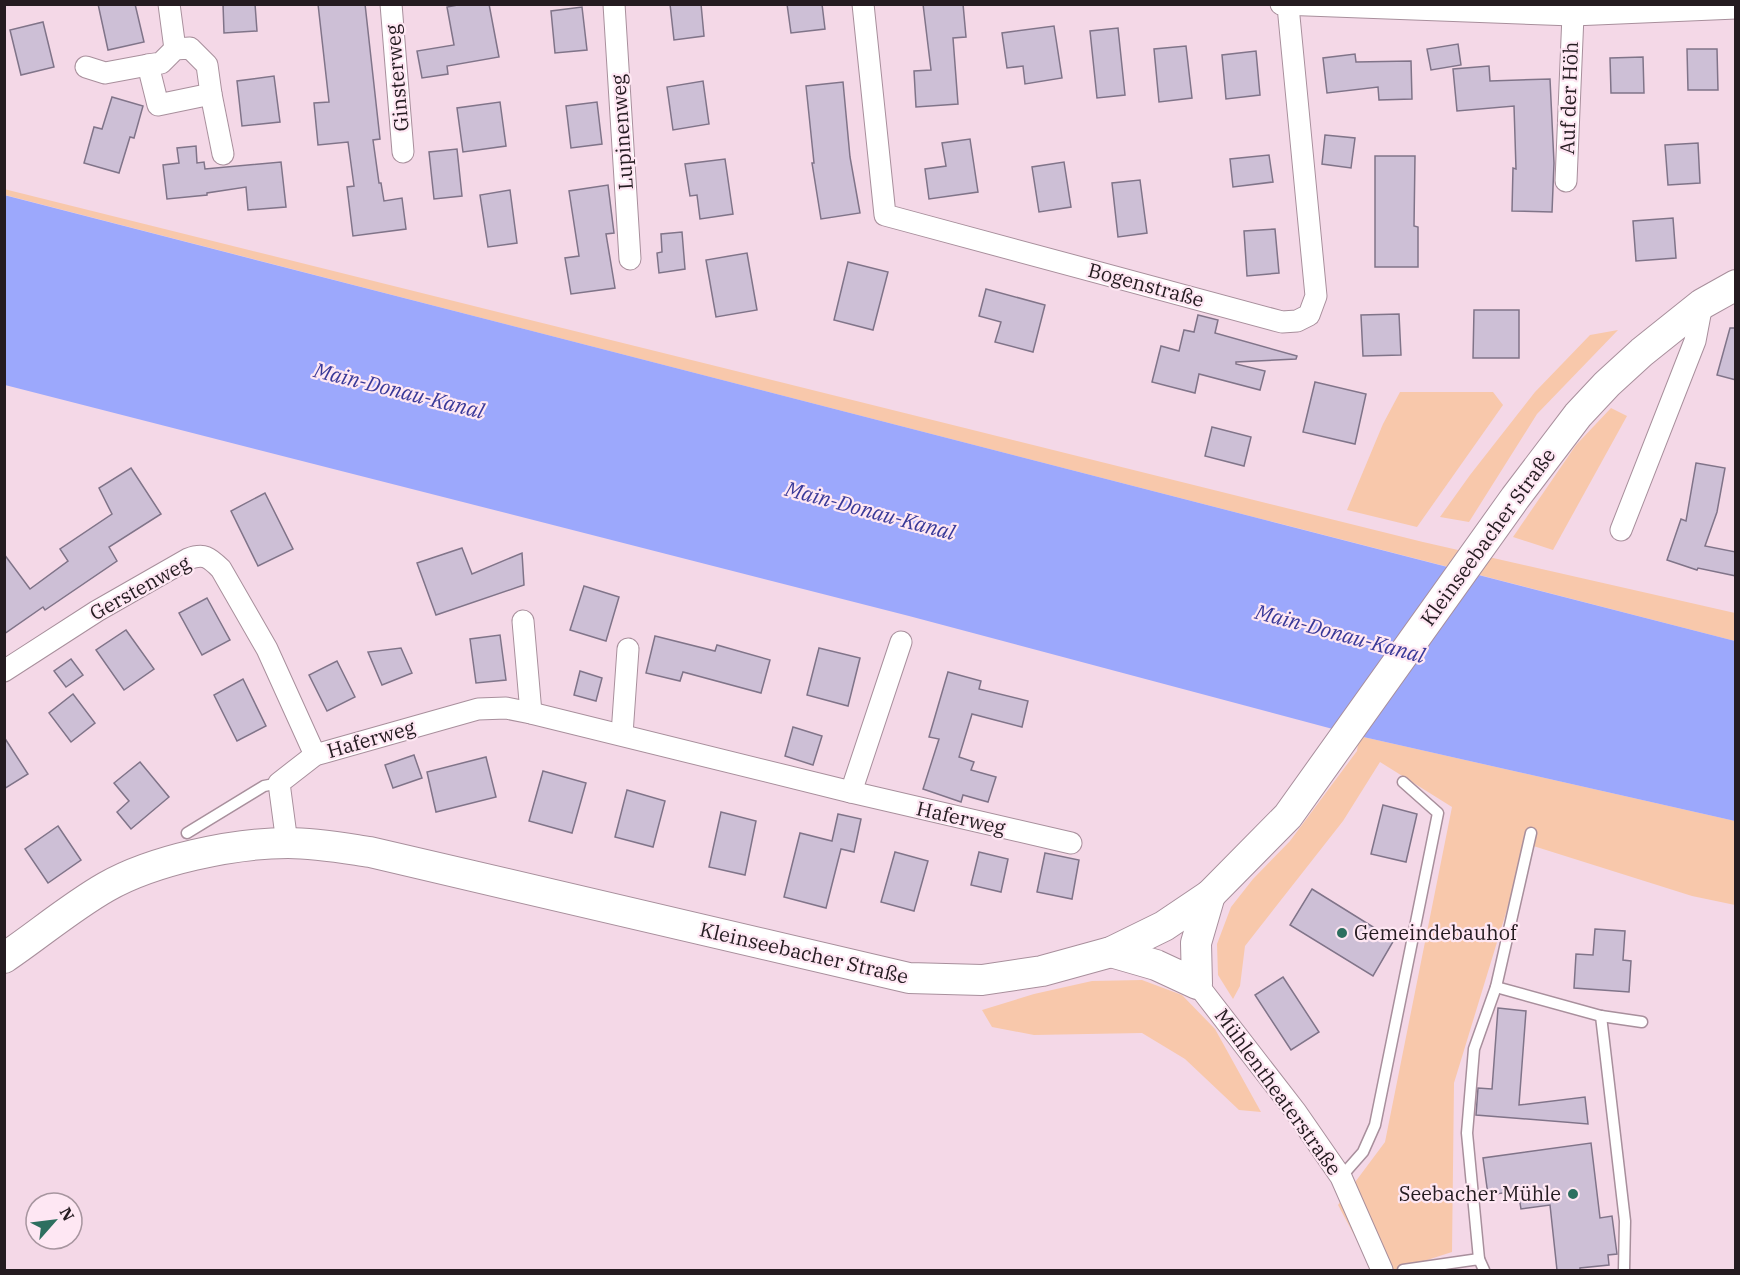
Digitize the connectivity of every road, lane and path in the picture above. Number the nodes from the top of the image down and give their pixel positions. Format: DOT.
graph roads {
  1 [pos="169,4"];
  2 [pos="391,4"];
  3 [pos="614,4"];
  4 [pos="863,4"];
  5 [pos="1284,5"];
  6 [pos="1736,8"];
  7 [pos="1572,15"];
  8 [pos="175,49"];
  9 [pos="148,65"];
  10 [pos="86,67"];
  11 [pos="212,94"];
  12 [pos="403,152"];
  13 [pos="223,154"];
  14 [pos="1566,181"];
  15 [pos="630,259"];
  16 [pos="1736,285"];
  17 [pos="1702,304"];
  18 [pos="1621,530"];
  19 [pos="523,621"];
  20 [pos="901,642"];
  21 [pos="628,648"];
  22 [pos="4,671"];
  23 [pos="531,713"];
  24 [pos="622,734"];
  25 [pos="315,755"];
  26 [pos="1403,782"];
  27 [pos="279,783"];
  28 [pos="851,792"];
  29 [pos="187,833"];
  30 [pos="1531,833"];
  31 [pos="287,843"];
  32 [pos="1071,843"];
  33 [pos="1210,894"];
  34 [pos="1111,952"];
  35 [pos="4,958"];
  36 [pos="1197,984"];
  37 [pos="1496,987"];
  38 [pos="1601,1016"];
  39 [pos="1642,1022"];
  40 [pos="1341,1176"];
  41 [pos="1479,1259"];
  42 [pos="1382,1270"];
  43 [pos="1403,1270"];
  44 [pos="1484,1270"];
  45 [pos="1624,1270"];
  1 -- 8 [label="street"];
  2 -- 12 [label="street, Ginsterweg"];
  3 -- 15 [label="street, Lupinenweg"];
  4 -- 5 [label="street, Bogenstraße"];
  5 -- 7 [label="street"];
  6 -- 7 [label="street"];
  7 -- 14 [label="street, Auf der Höh"];
  8 -- 9 [label="street"];
  8 -- 11 [label="street"];
  9 -- 10 [label="street"];
  9 -- 11 [label="street"];
  11 -- 13 [label="street"];
  16 -- 17 [label="street, Kleinseebacher Straße"];
  17 -- 18 [label="street"];
  17 -- 33 [label="street, Kleinseebacher Straße"];
  19 -- 23 [label="street"];
  20 -- 28 [label="street"];
  21 -- 24 [label="street"];
  22 -- 25 [label="street, Gerstenweg"];
  23 -- 24 [label="street, Haferweg"];
  23 -- 25 [label="street, Haferweg"];
  24 -- 28 [label="street, Haferweg"];
  25 -- 27 [label="street, Haferweg"];
  26 -- 40 [label="lane"];
  27 -- 29 [label="lane"];
  27 -- 31 [label="street"];
  28 -- 32 [label="street, Haferweg"];
  30 -- 37 [label="lane"];
  31 -- 34 [label="street, Kleinseebacher Straße"];
  31 -- 35 [label="street, Kleinseebacher Straße"];
  33 -- 34 [label="street, Kleinseebacher Straße"];
  33 -- 36 [label="street"];
  34 -- 36 [label="street"];
  36 -- 40 [label="street, Mühlentheaterstraße"];
  37 -- 38 [label="lane"];
  37 -- 41 [label="lane"];
  38 -- 39 [label="lane"];
  38 -- 45 [label="lane"];
  40 -- 42 [label="street, Mühlentheaterstraße"];
  41 -- 43 [label="lane"];
  41 -- 44 [label="lane"];
}
